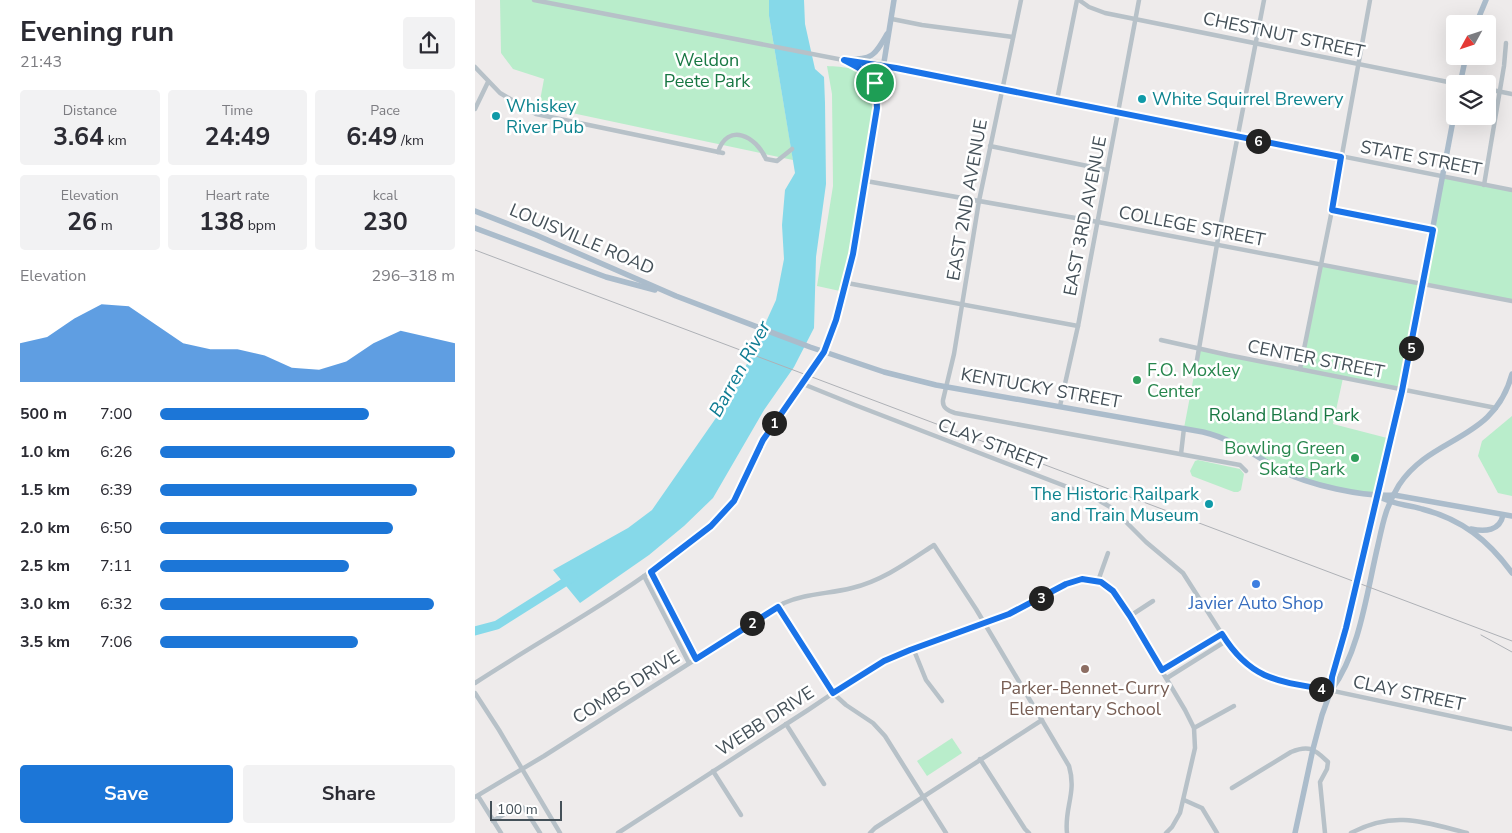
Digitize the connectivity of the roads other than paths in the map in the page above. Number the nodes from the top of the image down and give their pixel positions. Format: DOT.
graph roads {
  1 [pos="534,0"];
  2 [pos="894,0"];
  3 [pos="1021,0"];
  4 [pos="1078,0"];
  5 [pos="1139,0"];
  6 [pos="1264,0"];
  7 [pos="1370,0"];
  8 [pos="1486,0"];
  9 [pos="1479,15"];
  10 [pos="891,19"];
  11 [pos="1135,19"];
  12 [pos="890,30"];
  13 [pos="1013,37"];
  14 [pos="1257,43"];
  15 [pos="1506,43"];
  16 [pos="841,60"];
  17 [pos="1357,64"];
  18 [pos="475,67"];
  19 [pos="884,67"];
  20 [pos="1446,81"];
  21 [pos="488,82"];
  22 [pos="1001,90"];
  23 [pos="1496,91"];
  24 [pos="1499,92"];
  25 [pos="1512,94"];
  26 [pos="1057,100"];
  27 [pos="877,108"];
  28 [pos="475,109"];
  29 [pos="1119,112"];
  30 [pos="1452,125"];
  31 [pos="1238,137"];
  32 [pos="990,146"];
  33 [pos="792,149"];
  34 [pos="1341,157"];
  35 [pos="1107,170"];
  36 [pos="1443,176"];
  37 [pos="866,181"];
  38 [pos="1484,185"];
  39 [pos="1512,190"];
  40 [pos="979,201"];
  41 [pos="1332,210"];
  42 [pos="475,211"];
  43 [pos="1098,222"];
  44 [pos="475,228"];
  45 [pos="1433,230"];
  46 [pos="1217,244"];
  47 [pos="1322,265"];
  48 [pos="847,283"];
  49 [pos="1423,284"];
  50 [pos="676,296"];
  51 [pos="1512,301"];
  52 [pos="962,304"];
  53 [pos="1078,326"];
  54 [pos="1161,340"];
  55 [pos="1199,349"];
  56 [pos="824,352"];
  57 [pos="1197,360"];
  58 [pos="1301,369"];
  59 [pos="1512,374"];
  60 [pos="803,384"];
  61 [pos="947,387"];
  62 [pos="1402,390"];
  63 [pos="1060,406"];
  64 [pos="1496,408"];
  65 [pos="1184,428"];
  66 [pos="1181,454"];
  67 [pos="1246,471"];
  68 [pos="1394,494"];
  69 [pos="1378,496"];
  70 [pos="1389,502"];
  71 [pos="1503,515"];
  72 [pos="1512,516"];
  73 [pos="1469,528"];
  74 [pos="1108,554"];
  75 [pos="651,572"];
  76 [pos="1512,574"];
  77 [pos="645,576"];
  78 [pos="1099,581"];
  79 [pos="1153,601"];
  80 [pos="778,607"];
  81 [pos="1130,616"];
  82 [pos="984,623"];
  83 [pos="1222,634"];
  84 [pos="1226,641"];
  85 [pos="913,648"];
  86 [pos="696,659"];
  87 [pos="689,663"];
  88 [pos="1162,670"];
  89 [pos="1167,678"];
  90 [pos="475,683"];
  91 [pos="1331,690"];
  92 [pos="475,693"];
  93 [pos="833,693"];
  94 [pos="942,701"];
  95 [pos="1234,706"];
  96 [pos="1042,720"];
  97 [pos="786,724"];
  98 [pos="1194,728"];
  99 [pos="1512,729"];
  100 [pos="1313,749"];
  101 [pos="980,759"];
  102 [pos="521,769"];
  103 [pos="713,771"];
  104 [pos="824,784"];
  105 [pos="1232,788"];
  106 [pos="476,796"];
  107 [pos="922,796"];
  108 [pos="1184,800"];
  109 [pos="741,815"];
  110 [pos="493,821"];
  111 [pos="501,833"];
  112 [pos="540,833"];
  113 [pos="560,833"];
  114 [pos="618,833"];
  115 [pos="870,833"];
  116 [pos="946,833"];
  117 [pos="1029,833"];
  118 [pos="1067,833"];
  119 [pos="1166,833"];
  120 [pos="1217,833"];
  121 [pos="1295,833"];
  122 [pos="1325,833"];
  123 [pos="1351,833"];
  124 [pos="1467,833"];
  1 -- 16 [label="street, STATE STREET"];
  2 -- 10 [label="main road"];
  3 -- 13 [label="street, EAST 2ND AVENUE"];
  4 -- 11 [label="street, CHESTNUT STREET"];
  4 -- 26 [label="street"];
  5 -- 11 [label="street, EAST 3RD AVENUE"];
  6 -- 14 [label="street"];
  7 -- 17 [label="street"];
  8 -- 9 [label="main road"];
  10 -- 12 [label="main road"];
  10 -- 13 [label="street"];
  11 -- 14 [label="street, CHESTNUT STREET"];
  11 -- 29 [label="street, EAST 3RD AVENUE"];
  12 -- 16 [label="main road"];
  12 -- 19 [label="main road"];
  13 -- 22 [label="street, EAST 2ND AVENUE"];
  14 -- 17 [label="street, CHESTNUT STREET"];
  14 -- 31 [label="street"];
  15 -- 24 [label="street"];
  16 -- 19 [label="street, STATE STREET"];
  16 -- 27 [label="main road"];
  17 -- 20 [label="street, CHESTNUT STREET"];
  17 -- 34 [label="street"];
  18 -- 21 [label="street"];
  19 -- 22 [label="street, STATE STREET"];
  19 -- 27 [label="main road"];
  21 -- 28 [label="street"];
  21 -- 33 [label="street"];
  22 -- 26 [label="street, STATE STREET"];
  22 -- 32 [label="street, EAST 2ND AVENUE"];
  23 -- 24 [label="street"];
  24 -- 25 [label="street"];
  24 -- 38 [label="street"];
  26 -- 29 [label="street, STATE STREET"];
  27 -- 37 [label="main road"];
  29 -- 31 [label="street, STATE STREET"];
  29 -- 35 [label="street, EAST 3RD AVENUE"];
  30 -- 36 [label="main road"];
  31 -- 34 [label="street, STATE STREET"];
  31 -- 46 [label="street"];
  32 -- 35 [label="street"];
  32 -- 40 [label="street, EAST 2ND AVENUE"];
  34 -- 36 [label="street, STATE STREET"];
  34 -- 41 [label="street"];
  35 -- 43 [label="street, EAST 3RD AVENUE"];
  36 -- 38 [label="street, STATE STREET"];
  36 -- 45 [label="main road"];
  37 -- 40 [label="street, COLLEGE STREET"];
  37 -- 48 [label="main road"];
  38 -- 39 [label="street, STATE STREET"];
  40 -- 43 [label="street, COLLEGE STREET"];
  40 -- 52 [label="street, EAST 2ND AVENUE"];
  41 -- 45 [label="street"];
  41 -- 47 [label="street"];
  42 -- 50 [label="main road, LOUISVILLE ROAD"];
  43 -- 46 [label="street, COLLEGE STREET"];
  43 -- 53 [label="street, EAST 3RD AVENUE"];
  44 -- 50 [label="main road, LOUISVILLE ROAD"];
  45 -- 49 [label="main road"];
  46 -- 47 [label="street, COLLEGE STREET"];
  46 -- 55 [label="street"];
  47 -- 49 [label="street, COLLEGE STREET"];
  47 -- 58 [label="street"];
  48 -- 52 [label="street"];
  48 -- 56 [label="main road"];
  49 -- 51 [label="street, COLLEGE STREET"];
  49 -- 62 [label="main road"];
  50 -- 56 [label="main road, LOUISVILLE ROAD"];
  52 -- 53 [label="street"];
  52 -- 61 [label="street, EAST 2ND AVENUE"];
  53 -- 63 [label="street, EAST 3RD AVENUE"];
  54 -- 55 [label="street, CENTER STREET"];
  55 -- 57 [label="street"];
  55 -- 58 [label="street, CENTER STREET"];
  56 -- 60 [label="street"];
  56 -- 61 [label="main road, KENTUCKY STREET"];
  58 -- 62 [label="street, CENTER STREET"];
  59 -- 64 [label="main road"];
  60 -- 75 [label="street"];
  60 -- 83 [label="street, CLAY STREET"];
  61 -- 63 [label="main road, KENTUCKY STREET"];
  61 -- 66 [label="street, EAST 2ND AVENUE"];
  62 -- 64 [label="street, CENTER STREET"];
  62 -- 69 [label="main road"];
  63 -- 65 [label="main road, KENTUCKY STREET"];
  64 -- 68 [label="main road"];
  65 -- 66 [label="street"];
  65 -- 69 [label="main road, KENTUCKY STREET"];
  66 -- 67 [label="street"];
  68 -- 69 [label="main road, KENTUCKY STREET"];
  68 -- 70 [label="main road"];
  68 -- 71 [label="main road, KENTUCKY STREET"];
  69 -- 70 [label="main road"];
  69 -- 91 [label="main road"];
  70 -- 73 [label="main road"];
  70 -- 91 [label="main road"];
  71 -- 72 [label="main road, KENTUCKY STREET"];
  71 -- 73 [label="main road"];
  73 -- 76 [label="main road"];
  74 -- 78 [label="street"];
  75 -- 77 [label="street"];
  75 -- 86 [label="street"];
  77 -- 87 [label="street"];
  77 -- 90 [label="street"];
  78 -- 81 [label="street"];
  78 -- 82 [label="street, WEBB DRIVE"];
  79 -- 81 [label="street"];
  80 -- 82 [label="street, COMBS DRIVE"];
  80 -- 86 [label="street, COMBS DRIVE"];
  80 -- 93 [label="street"];
  81 -- 88 [label="street"];
  82 -- 85 [label="street, WEBB DRIVE"];
  82 -- 96 [label="street"];
  83 -- 84 [label="street, CLAY STREET"];
  83 -- 88 [label="street"];
  84 -- 89 [label="street"];
  84 -- 91 [label="street, CLAY STREET"];
  85 -- 93 [label="street, WEBB DRIVE"];
  85 -- 94 [label="street"];
  86 -- 87 [label="street, COMBS DRIVE"];
  87 -- 102 [label="street, COMBS DRIVE"];
  88 -- 89 [label="street"];
  89 -- 98 [label="street"];
  91 -- 99 [label="street, CLAY STREET"];
  91 -- 100 [label="main road"];
  92 -- 102 [label="street"];
  93 -- 97 [label="street, WEBB DRIVE"];
  93 -- 107 [label="street"];
  95 -- 98 [label="street"];
  96 -- 101 [label="street"];
  96 -- 118 [label="street"];
  97 -- 103 [label="street, WEBB DRIVE"];
  97 -- 104 [label="street"];
  98 -- 108 [label="street"];
  100 -- 105 [label="street"];
  100 -- 121 [label="main road"];
  100 -- 122 [label="street"];
  101 -- 107 [label="street"];
  101 -- 117 [label="street"];
  102 -- 106 [label="street, COMBS DRIVE"];
  102 -- 113 [label="street"];
  103 -- 109 [label="street"];
  103 -- 114 [label="street, WEBB DRIVE"];
  106 -- 110 [label="street"];
  107 -- 115 [label="street"];
  107 -- 116 [label="street"];
  108 -- 119 [label="street"];
  108 -- 120 [label="street"];
  110 -- 111 [label="street"];
  110 -- 112 [label="street"];
  123 -- 124 [label="street"];
}
